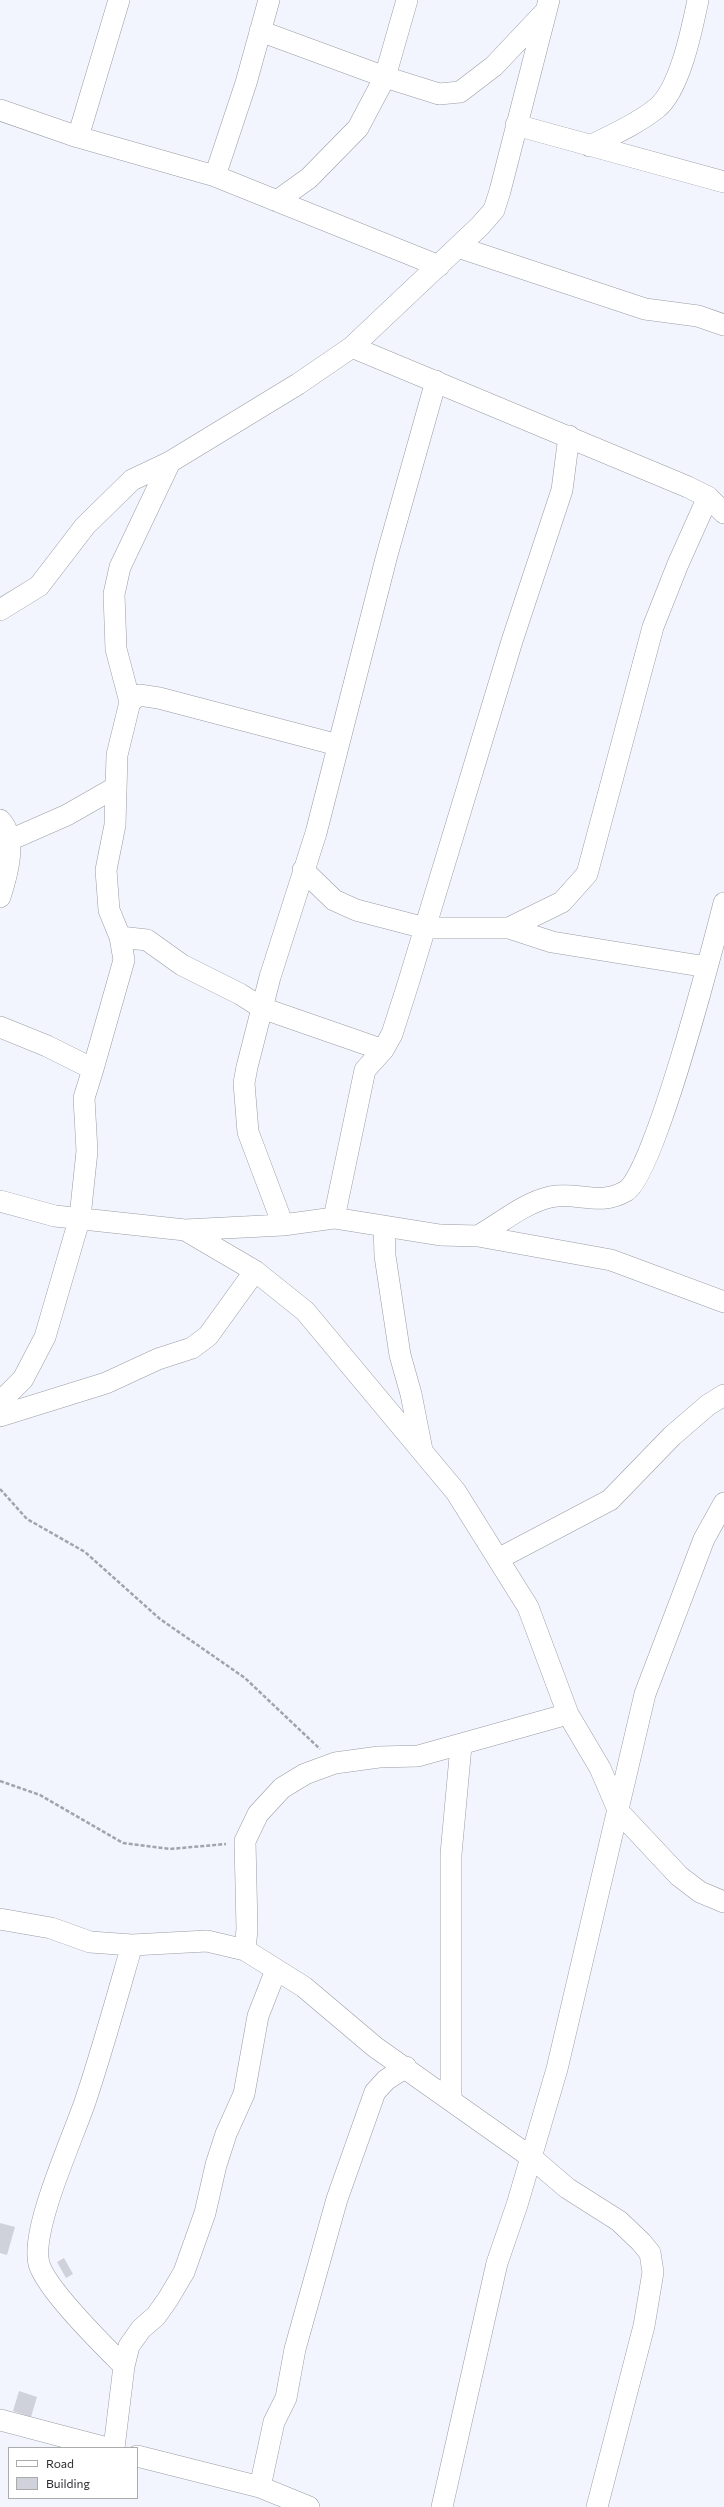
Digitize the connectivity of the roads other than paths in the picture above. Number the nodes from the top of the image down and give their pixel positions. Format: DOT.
graph roads {
  1 [pos="119,0"];
  2 [pos="269,0"];
  3 [pos="407,0"];
  4 [pos="698,0"];
  5 [pos="547,6"];
  6 [pos="260,31"];
  7 [pos="385,77"];
  8 [pos="0,110"];
  9 [pos="516,126"];
  10 [pos="78,137"];
  11 [pos="590,146"];
  12 [pos="215,176"];
  13 [pos="724,182"];
  14 [pos="277,201"];
  15 [pos="458,247"];
  16 [pos="439,266"];
  17 [pos="724,325"];
  18 [pos="352,347"];
  19 [pos="436,381"];
  20 [pos="569,436"];
  21 [pos="170,462"];
  22 [pos="708,497"];
  23 [pos="724,514"];
  24 [pos="0,610"];
  25 [pos="130,702"];
  26 [pos="338,745"];
  27 [pos="116,787"];
  28 [pos="0,820"];
  29 [pos="10,840"];
  30 [pos="304,870"];
  31 [pos="0,898"];
  32 [pos="724,903"];
  33 [pos="425,928"];
  34 [pos="509,928"];
  35 [pos="120,937"];
  36 [pos="707,967"];
  37 [pos="262,1008"];
  38 [pos="0,1027"];
  39 [pos="384,1050"];
  40 [pos="93,1068"];
  41 [pos="0,1201"];
  42 [pos="80,1217"];
  43 [pos="334,1218"];
  44 [pos="283,1225"];
  45 [pos="384,1226"];
  46 [pos="185,1230"];
  47 [pos="478,1236"];
  48 [pos="255,1270"];
  49 [pos="724,1302"];
  50 [pos="724,1396"];
  51 [pos="0,1402"];
  52 [pos="0,1416"];
  53 [pos="423,1452"];
  54 [pos="724,1503"];
  55 [pos="498,1559"];
  56 [pos="568,1714"];
  57 [pos="461,1746"];
  58 [pos="619,1812"];
  59 [pos="724,1902"];
  60 [pos="0,1919"];
  61 [pos="132,1945"];
  62 [pos="245,1950"];
  63 [pos="276,1970"];
  64 [pos="406,2067"];
  65 [pos="451,2099"];
  66 [pos="532,2158"];
  67 [pos="124,2366"];
  68 [pos="0,2420"];
  69 [pos="103,2447"];
  70 [pos="114,2447"];
  71 [pos="138,2456"];
  72 [pos="260,2487"];
  73 [pos="309,2507"];
  74 [pos="442,2507"];
  75 [pos="597,2507"];
  1 -- 10 [label="street"];
  2 -- 6 [label="street"];
  3 -- 7 [label="street"];
  4 -- 11 [label="street"];
  5 -- 7 [label="street"];
  5 -- 9 [label="street"];
  6 -- 7 [label="street"];
  6 -- 12 [label="street"];
  7 -- 14 [label="street"];
  8 -- 10 [label="street"];
  9 -- 11 [label="street"];
  9 -- 15 [label="street"];
  10 -- 12 [label="street"];
  11 -- 13 [label="street"];
  12 -- 14 [label="street"];
  14 -- 16 [label="street"];
  15 -- 16 [label="street"];
  15 -- 17 [label="street"];
  16 -- 18 [label="street"];
  18 -- 19 [label="street"];
  18 -- 21 [label="street"];
  19 -- 20 [label="street"];
  19 -- 26 [label="street"];
  20 -- 22 [label="street"];
  20 -- 33 [label="street"];
  21 -- 24 [label="street"];
  21 -- 25 [label="street"];
  22 -- 23 [label="street"];
  22 -- 34 [label="street"];
  25 -- 26 [label="street"];
  25 -- 27 [label="street"];
  26 -- 30 [label="street"];
  27 -- 29 [label="street"];
  27 -- 35 [label="street"];
  28 -- 29 [label="street"];
  29 -- 31 [label="street"];
  30 -- 33 [label="street"];
  30 -- 37 [label="street"];
  32 -- 36 [label="street"];
  33 -- 34 [label="street"];
  33 -- 39 [label="street"];
  34 -- 36 [label="street"];
  35 -- 37 [label="street"];
  35 -- 40 [label="street"];
  36 -- 47 [label="street"];
  37 -- 39 [label="street"];
  37 -- 44 [label="street"];
  38 -- 40 [label="street"];
  39 -- 43 [label="street"];
  40 -- 42 [label="street"];
  41 -- 42 [label="street"];
  42 -- 46 [label="street"];
  42 -- 51 [label="street"];
  43 -- 44 [label="street"];
  43 -- 45 [label="street"];
  44 -- 46 [label="street"];
  45 -- 47 [label="street"];
  45 -- 53 [label="street"];
  46 -- 48 [label="street"];
  47 -- 49 [label="street"];
  48 -- 52 [label="street"];
  48 -- 53 [label="street"];
  50 -- 55 [label="street"];
  53 -- 55 [label="street"];
  54 -- 58 [label="street"];
  55 -- 56 [label="street"];
  56 -- 57 [label="street"];
  56 -- 58 [label="street"];
  57 -- 62 [label="street"];
  57 -- 65 [label="street"];
  58 -- 59 [label="street"];
  58 -- 66 [label="street"];
  60 -- 61 [label="street"];
  61 -- 62 [label="street"];
  61 -- 67 [label="street"];
  62 -- 63 [label="street"];
  63 -- 64 [label="street"];
  63 -- 67 [label="street"];
  64 -- 65 [label="street"];
  64 -- 72 [label="street"];
  65 -- 66 [label="street"];
  66 -- 74 [label="street"];
  66 -- 75 [label="street"];
  67 -- 70 [label="street"];
  68 -- 69 [label="street"];
  71 -- 72 [label="street"];
  72 -- 73 [label="street"];
}
